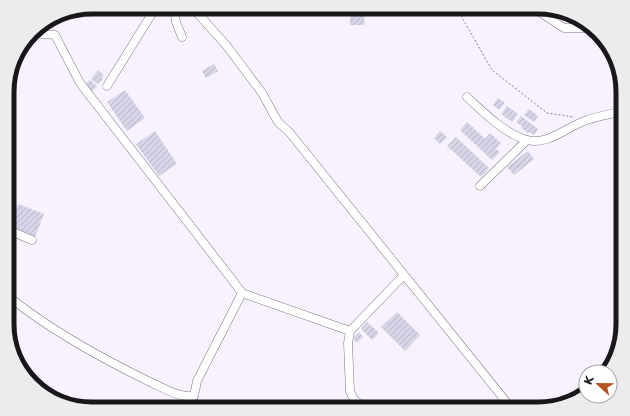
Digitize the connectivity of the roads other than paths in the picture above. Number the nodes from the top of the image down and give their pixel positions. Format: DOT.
graph roads {
  1 [pos="152,14"];
  2 [pos="175,14"];
  3 [pos="198,14"];
  4 [pos="543,14"];
  5 [pos="583,28"];
  6 [pos="39,34"];
  7 [pos="182,37"];
  8 [pos="107,86"];
  9 [pos="467,97"];
  10 [pos="616,113"];
  11 [pos="527,140"];
  12 [pos="480,186"];
  13 [pos="14,232"];
  14 [pos="32,240"];
  15 [pos="404,275"];
  16 [pos="242,293"];
  17 [pos="14,301"];
  18 [pos="350,332"];
  19 [pos="356,402"];
  20 [pos="506,402"];
  1 -- 8 [label="street"];
  2 -- 7 [label="street"];
  3 -- 15 [label="street"];
  4 -- 5 [label="street"];
  6 -- 16 [label="street"];
  9 -- 11 [label="street"];
  10 -- 11 [label="street"];
  11 -- 12 [label="street"];
  13 -- 14 [label="street"];
  15 -- 18 [label="street"];
  15 -- 20 [label="street"];
  16 -- 17 [label="street"];
  16 -- 18 [label="street"];
  18 -- 19 [label="street"];
}
